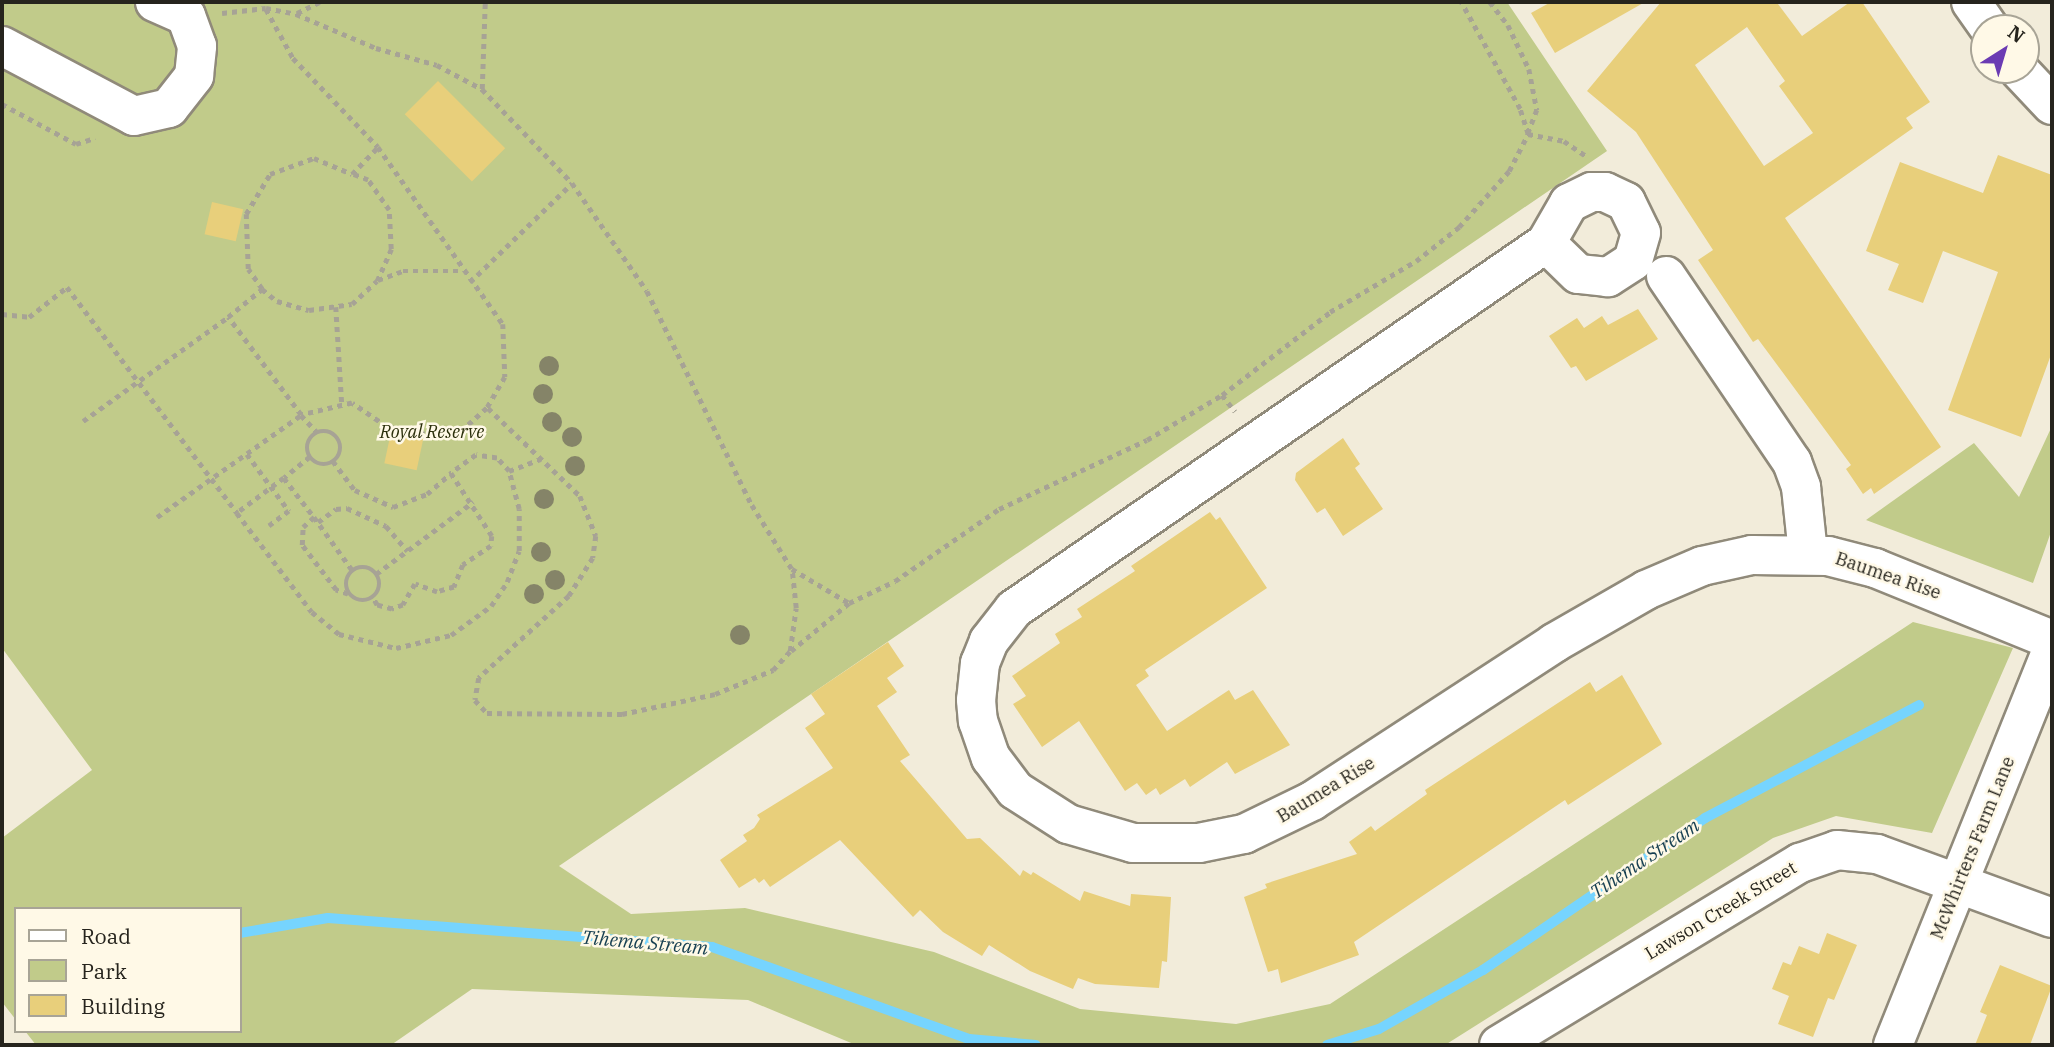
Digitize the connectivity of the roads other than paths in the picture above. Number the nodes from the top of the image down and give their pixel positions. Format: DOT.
graph roads {
  1 [pos="155,2"];
  2 [pos="2,46"];
  3 [pos="2032,84"];
  4 [pos="2052,105"];
  5 [pos="1546,243"];
  6 [pos="1666,276"];
  7 [pos="1808,554"];
  8 [pos="2052,640"];
  9 [pos="2052,650"];
  10 [pos="1959,881"];
  11 [pos="2052,918"];
  12 [pos="1499,1045"];
  13 [pos="1893,1045"];
  1 -- 2 [label="street"];
  3 -- 4 [label="street"];
  5 -- 7 [label="street, Baumea Rise"];
  6 -- 7 [label="street"];
  7 -- 8 [label="street, Baumea Rise"];
  9 -- 10 [label="street, McWhirters Farm Lane"];
  10 -- 11 [label="street, Lawson Creek Street"];
  10 -- 12 [label="street, Lawson Creek Street"];
  10 -- 13 [label="street, McWhirters Farm Lane"];
}
